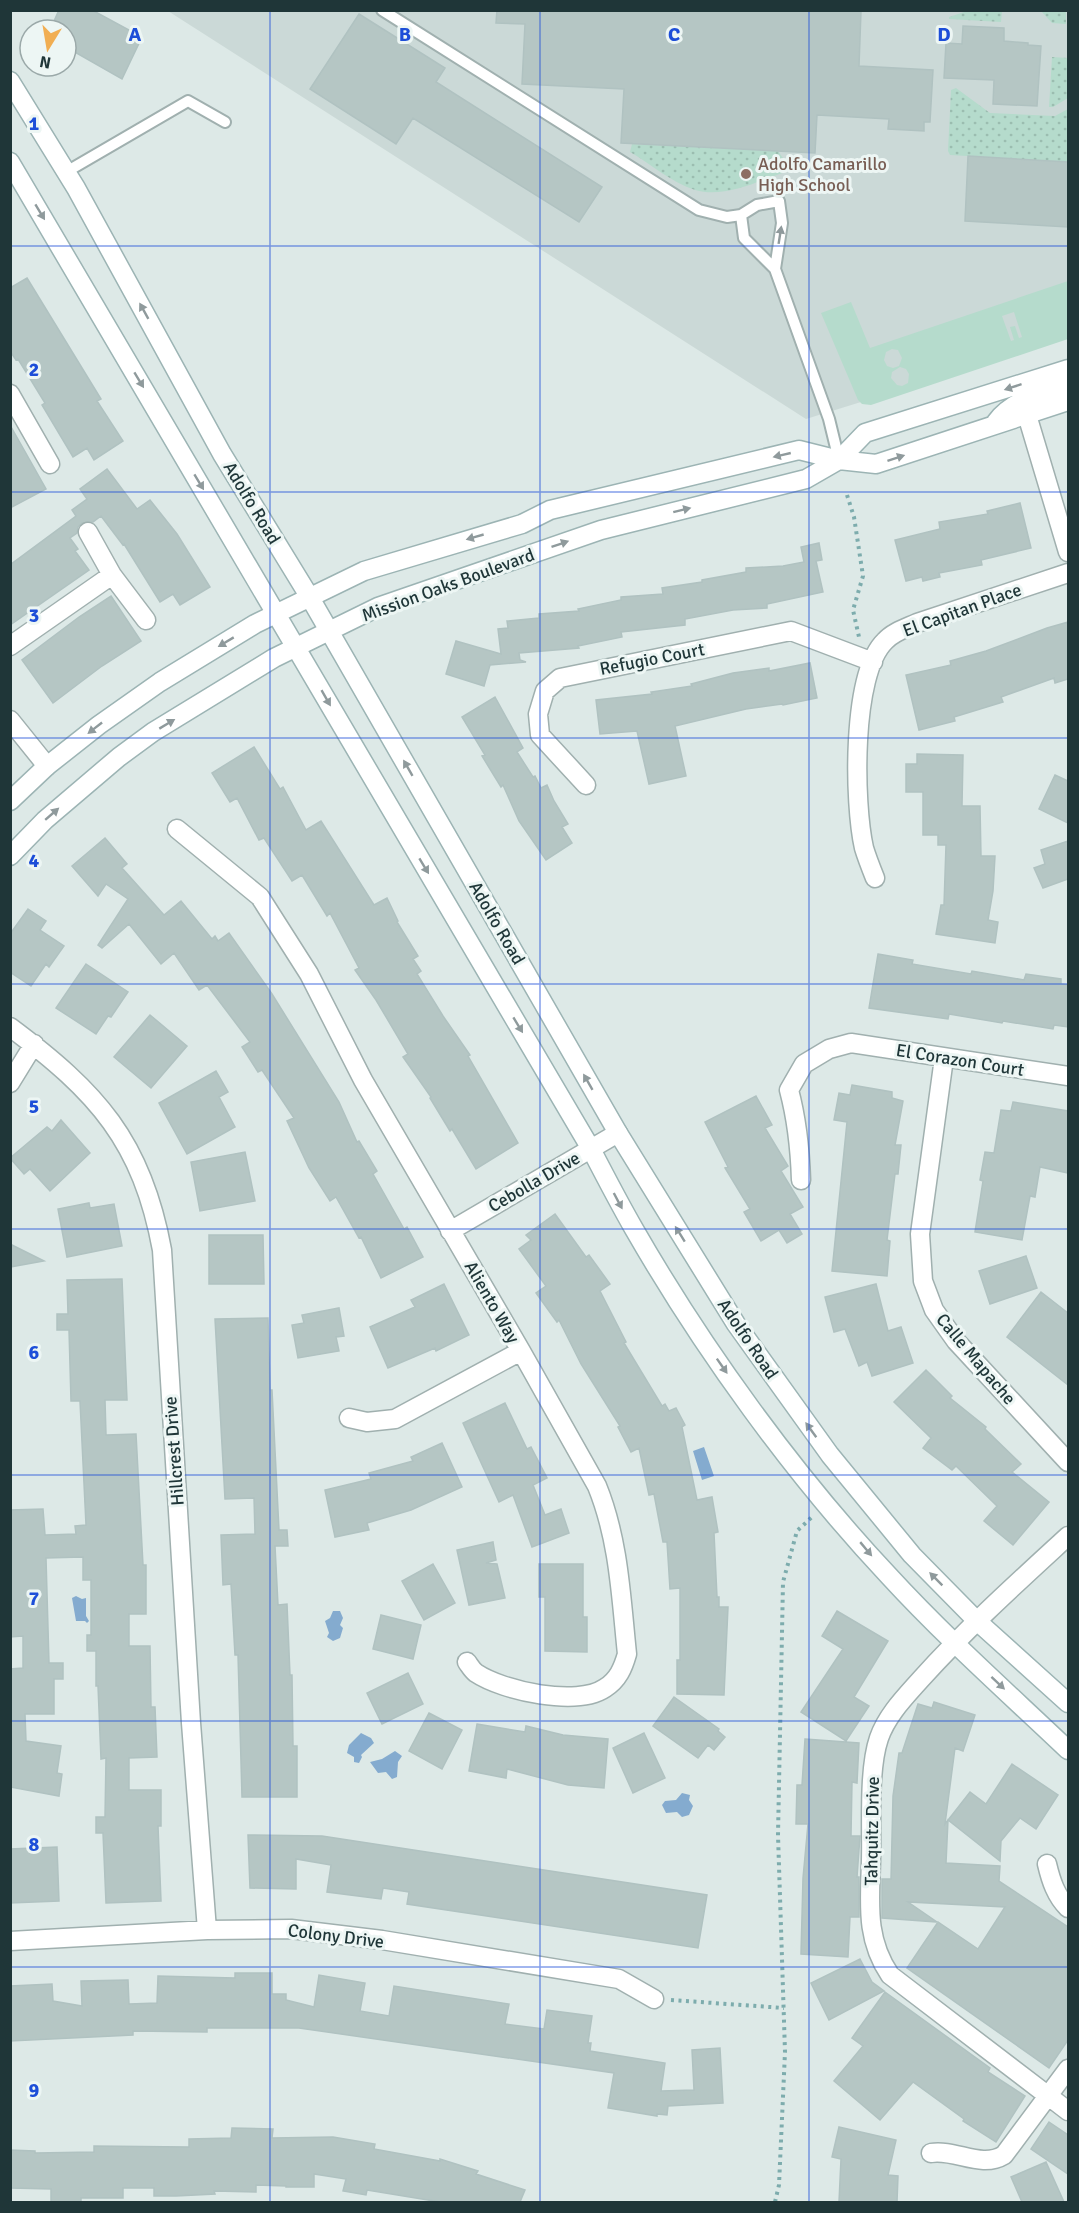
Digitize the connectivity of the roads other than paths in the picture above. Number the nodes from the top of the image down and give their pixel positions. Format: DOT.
graph roads {
  1 [pos="382,10"];
  2 [pos="10,81"];
  3 [pos="225,122"];
  4 [pos="10,162"];
  5 [pos="66,172"];
  6 [pos="741,215"];
  7 [pos="775,269"];
  8 [pos="1068,369"];
  9 [pos="1068,385"];
  10 [pos="10,394"];
  11 [pos="1068,401"];
  12 [pos="1027,415"];
  13 [pos="18,424"];
  14 [pos="993,426"];
  15 [pos="839,460"];
  16 [pos="50,465"];
  17 [pos="88,532"];
  18 [pos="1068,552"];
  19 [pos="1068,573"];
  20 [pos="112,575"];
  21 [pos="309,596"];
  22 [pos="277,613"];
  23 [pos="146,620"];
  24 [pos="329,631"];
  25 [pos="10,646"];
  26 [pos="297,647"];
  27 [pos="873,662"];
  28 [pos="10,720"];
  29 [pos="46,766"];
  30 [pos="586,785"];
  31 [pos="10,801"];
  32 [pos="177,829"];
  33 [pos="10,856"];
  34 [pos="875,878"];
  35 [pos="10,1027"];
  36 [pos="34,1044"];
  37 [pos="944,1058"];
  38 [pos="1068,1076"];
  39 [pos="10,1083"];
  40 [pos="618,1133"];
  41 [pos="591,1149"];
  42 [pos="801,1180"];
  43 [pos="450,1231"];
  44 [pos="521,1351"];
  45 [pos="349,1418"];
  46 [pos="1068,1462"];
  47 [pos="1068,1536"];
  48 [pos="977,1621"];
  49 [pos="955,1643"];
  50 [pos="467,1662"];
  51 [pos="1068,1703"];
  52 [pos="1068,1750"];
  53 [pos="1047,1864"];
  54 [pos="1068,1908"];
  55 [pos="207,1930"];
  56 [pos="10,1941"];
  57 [pos="654,1999"];
  58 [pos="1068,2069"];
  59 [pos="1049,2096"];
  60 [pos="1068,2111"];
  61 [pos="931,2153"];
  1 -- 6 [label="lane"];
  2 -- 5 [label="street, Adolfo Road"];
  3 -- 5 [label="lane"];
  4 -- 22 [label="street, Adolfo Road, one-way"];
  21 -- 5 [label="street, Adolfo Road, one-way"];
  6 -- 7 [label="lane"];
  7 -- 6 [label="lane, one-way"];
  7 -- 15 [label="lane"];
  8 -- 15 [label="street, Mission Oaks Boulevard, one-way"];
  9 -- 14 [label="street"];
  10 -- 13 [label="street"];
  11 -- 12 [label="street, Mission Oaks Boulevard"];
  12 -- 14 [label="street, Mission Oaks Boulevard"];
  12 -- 18 [label="street"];
  13 -- 16 [label="street"];
  15 -- 14 [label="street, Mission Oaks Boulevard, one-way"];
  15 -- 21 [label="street, Mission Oaks Boulevard, one-way"];
  24 -- 15 [label="street, Mission Oaks Boulevard, one-way"];
  17 -- 20 [label="street"];
  19 -- 27 [label="street, El Capitan Place"];
  20 -- 23 [label="street"];
  20 -- 25 [label="street"];
  21 -- 22 [label="street, Mission Oaks Boulevard"];
  21 -- 24 [label="street, Adolfo Road"];
  22 -- 26 [label="street, Adolfo Road"];
  22 -- 29 [label="street, Mission Oaks Boulevard, one-way"];
  24 -- 26 [label="street, Mission Oaks Boulevard"];
  40 -- 24 [label="street, Adolfo Road, one-way"];
  33 -- 26 [label="street, Mission Oaks Boulevard, one-way"];
  26 -- 41 [label="street, Adolfo Road, one-way"];
  27 -- 30 [label="street, Refugio Court"];
  27 -- 34 [label="street, El Capitan Place"];
  28 -- 29 [label="street"];
  29 -- 31 [label="street, Mission Oaks Boulevard"];
  32 -- 43 [label="street, Aliento Way"];
  35 -- 36 [label="street, Hillcrest Drive"];
  36 -- 39 [label="street"];
  36 -- 55 [label="street, Hillcrest Drive"];
  37 -- 38 [label="street, El Corazon Court"];
  37 -- 42 [label="street, El Corazon Court"];
  37 -- 46 [label="street, Calle Mapache"];
  40 -- 41 [label="street, Cebolla Drive"];
  48 -- 40 [label="street, Adolfo Road, one-way"];
  41 -- 43 [label="street, Cebolla Drive"];
  41 -- 49 [label="street, Adolfo Road, one-way"];
  43 -- 44 [label="street, Aliento Way"];
  44 -- 45 [label="street"];
  44 -- 50 [label="street, Aliento Way"];
  47 -- 48 [label="street, Tahquitz Drive"];
  48 -- 49 [label="street, Tahquitz Drive"];
  48 -- 51 [label="street, Adolfo Road"];
  49 -- 52 [label="street, Adolfo Road, one-way"];
  49 -- 59 [label="street, Tahquitz Drive"];
  53 -- 54 [label="street"];
  55 -- 56 [label="street, Colony Drive"];
  55 -- 57 [label="street, Colony Drive"];
  58 -- 59 [label="street"];
  59 -- 60 [label="street, Tahquitz Drive"];
  59 -- 61 [label="street"];
}
